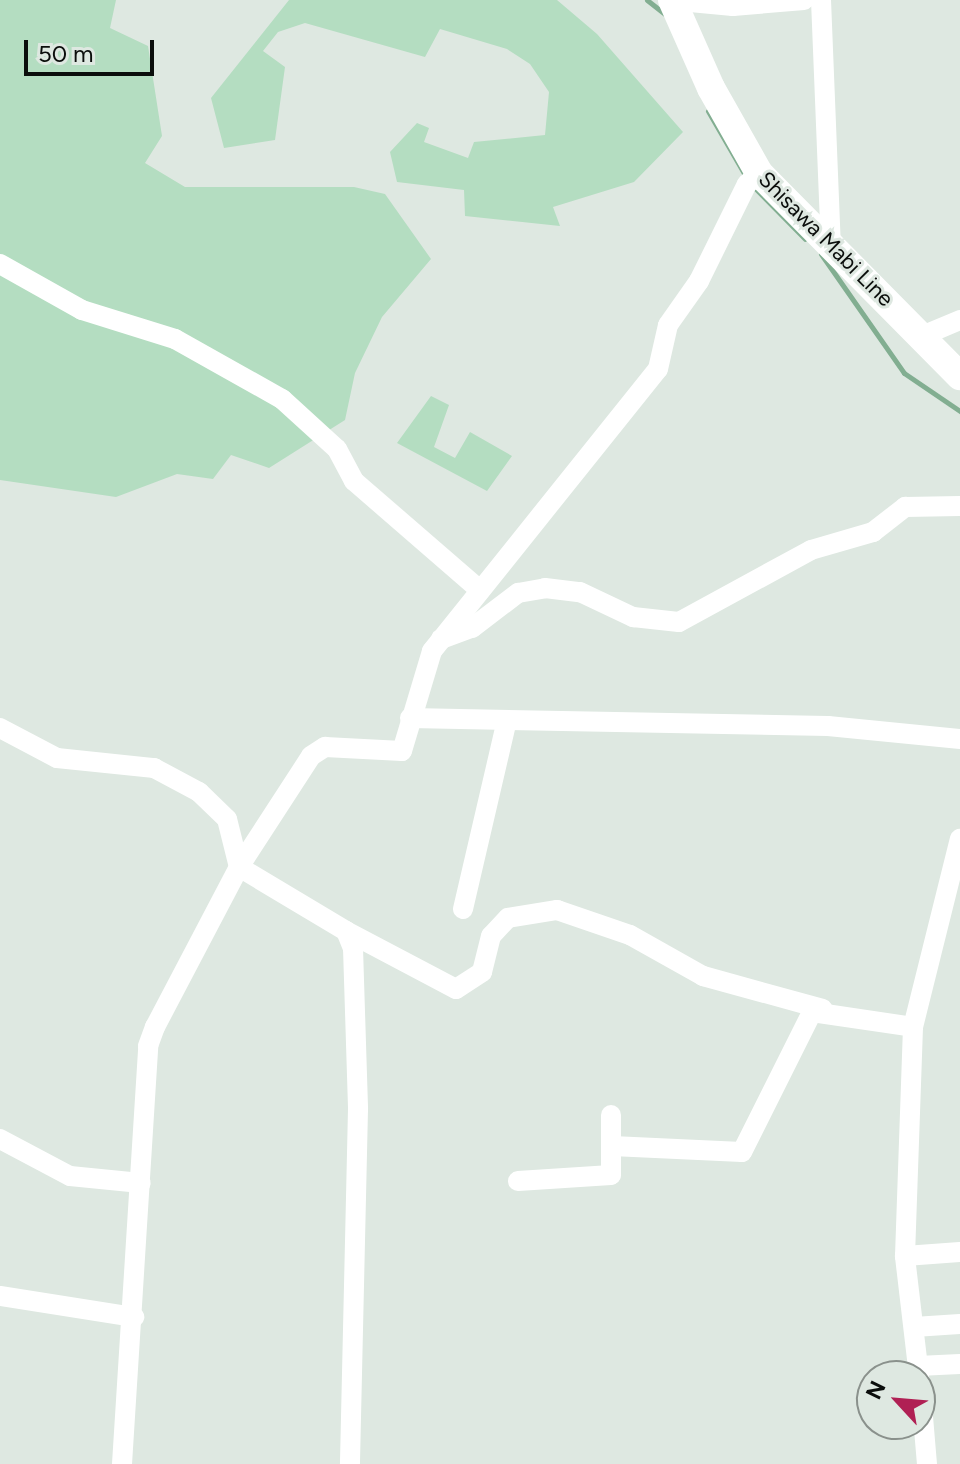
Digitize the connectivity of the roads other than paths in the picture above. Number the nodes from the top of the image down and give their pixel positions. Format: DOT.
graph roads {
  1 [pos="804,0"];
  2 [pos="821,0"];
  3 [pos="672,1"];
  4 [pos="752,178"];
  5 [pos="831,245"];
  6 [pos="0,264"];
  7 [pos="960,320"];
  8 [pos="922,336"];
  9 [pos="960,376"];
  10 [pos="960,506"];
  11 [pos="480,590"];
  12 [pos="441,639"];
  13 [pos="410,718"];
  14 [pos="507,720"];
  15 [pos="0,728"];
  16 [pos="960,739"];
  17 [pos="960,839"];
  18 [pos="239,867"];
  19 [pos="463,909"];
  20 [pos="346,931"];
  21 [pos="823,1009"];
  22 [pos="913,1027"];
  23 [pos="611,1115"];
  24 [pos="0,1139"];
  25 [pos="612,1146"];
  26 [pos="518,1181"];
  27 [pos="141,1183"];
  28 [pos="960,1252"];
  29 [pos="905,1256"];
  30 [pos="0,1296"];
  31 [pos="134,1317"];
  32 [pos="960,1324"];
  33 [pos="914,1327"];
  34 [pos="918,1360"];
  35 [pos="960,1364"];
  36 [pos="936,1370"];
  37 [pos="925,1440"];
  38 [pos="122,1464"];
  39 [pos="350,1464"];
  40 [pos="927,1464"];
  1 -- 3 [label="street"];
  2 -- 5 [label="street"];
  3 -- 4 [label="main road, Shisawa Mabi Line"];
  4 -- 5 [label="main road, Shisawa Mabi Line"];
  4 -- 11 [label="street"];
  5 -- 8 [label="main road, Shisawa Mabi Line"];
  6 -- 11 [label="street"];
  7 -- 8 [label="street"];
  8 -- 9 [label="main road, Shisawa Mabi Line"];
  10 -- 12 [label="street"];
  11 -- 12 [label="street"];
  12 -- 13 [label="street"];
  13 -- 14 [label="street"];
  13 -- 18 [label="street"];
  14 -- 16 [label="street"];
  14 -- 19 [label="street"];
  15 -- 18 [label="street"];
  17 -- 22 [label="street"];
  18 -- 20 [label="street"];
  18 -- 27 [label="street"];
  20 -- 21 [label="street"];
  20 -- 39 [label="street"];
  21 -- 22 [label="street"];
  21 -- 25 [label="street"];
  22 -- 29 [label="street"];
  23 -- 25 [label="street"];
  24 -- 27 [label="street"];
  25 -- 26 [label="street"];
  27 -- 31 [label="street"];
  28 -- 29 [label="street"];
  29 -- 33 [label="street"];
  30 -- 31 [label="street"];
  31 -- 38 [label="street"];
  32 -- 33 [label="street"];
  33 -- 34 [label="street"];
  35 -- 36 [label="street"];
  37 -- 40 [label="street"];
}
